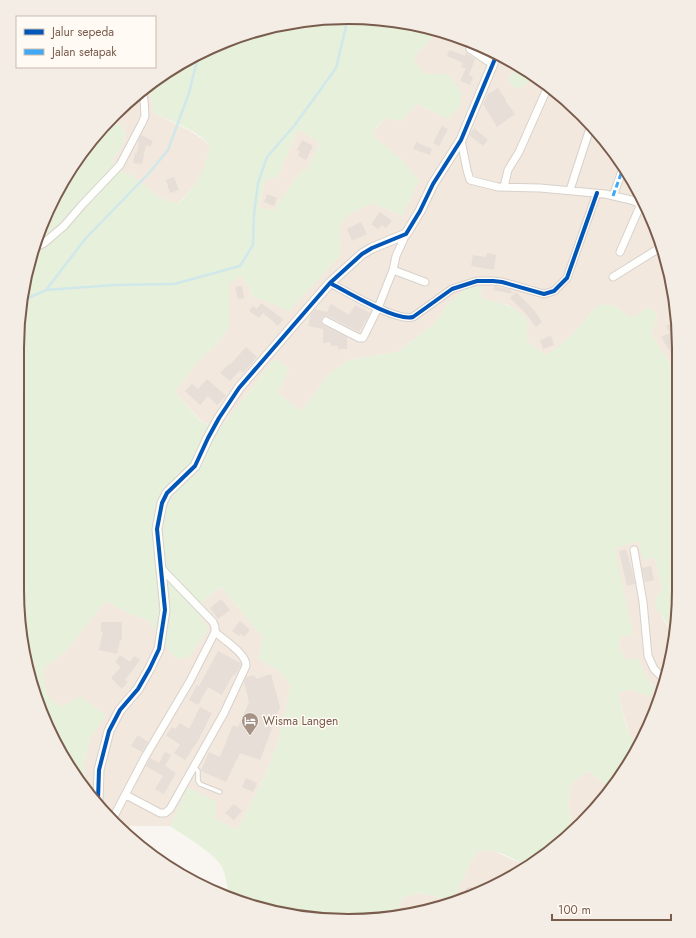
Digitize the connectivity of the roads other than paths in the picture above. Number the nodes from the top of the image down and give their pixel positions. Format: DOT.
graph roads {
  1 [pos="470,48"];
  2 [pos="495,59"];
  3 [pos="492,64"];
  4 [pos="546,92"];
  5 [pos="143,97"];
  6 [pos="589,131"];
  7 [pos="461,140"];
  8 [pos="621,174"];
  9 [pos="504,187"];
  10 [pos="570,190"];
  11 [pos="597,193"];
  12 [pos="613,196"];
  13 [pos="638,203"];
  14 [pos="640,207"];
  15 [pos="406,234"];
  16 [pos="41,245"];
  17 [pos="657,250"];
  18 [pos="620,252"];
  19 [pos="393,270"];
  20 [pos="613,277"];
  21 [pos="425,282"];
  22 [pos="330,283"];
  23 [pos="378,308"];
  24 [pos="326,322"];
  25 [pos="634,550"];
  26 [pos="160,567"];
  27 [pos="215,632"];
  28 [pos="661,676"];
  29 [pos="193,767"];
  30 [pos="220,792"];
  31 [pos="126,795"];
  32 [pos="98,796"];
  33 [pos="115,815"];
  1 -- 3 [label="street"];
  2 -- 3 [label="street"];
  3 -- 7 [label="street"];
  4 -- 9 [label="street"];
  5 -- 16 [label="street"];
  6 -- 10 [label="street"];
  7 -- 9 [label="street"];
  7 -- 15 [label="street"];
  8 -- 12 [label="street"];
  9 -- 10 [label="street"];
  10 -- 11 [label="street"];
  11 -- 12 [label="street"];
  11 -- 23 [label="street"];
  12 -- 13 [label="street"];
  14 -- 18 [label="street"];
  15 -- 19 [label="street"];
  15 -- 22 [label="street"];
  17 -- 20 [label="street"];
  19 -- 21 [label="street"];
  19 -- 23 [label="street"];
  22 -- 23 [label="street"];
  22 -- 26 [label="street"];
  23 -- 24 [label="street"];
  25 -- 28 [label="street"];
  26 -- 27 [label="street"];
  26 -- 32 [label="street"];
  27 -- 29 [label="street"];
  27 -- 31 [label="street"];
  29 -- 30 [label="lane"];
  29 -- 31 [label="street"];
  31 -- 33 [label="street"];
}
